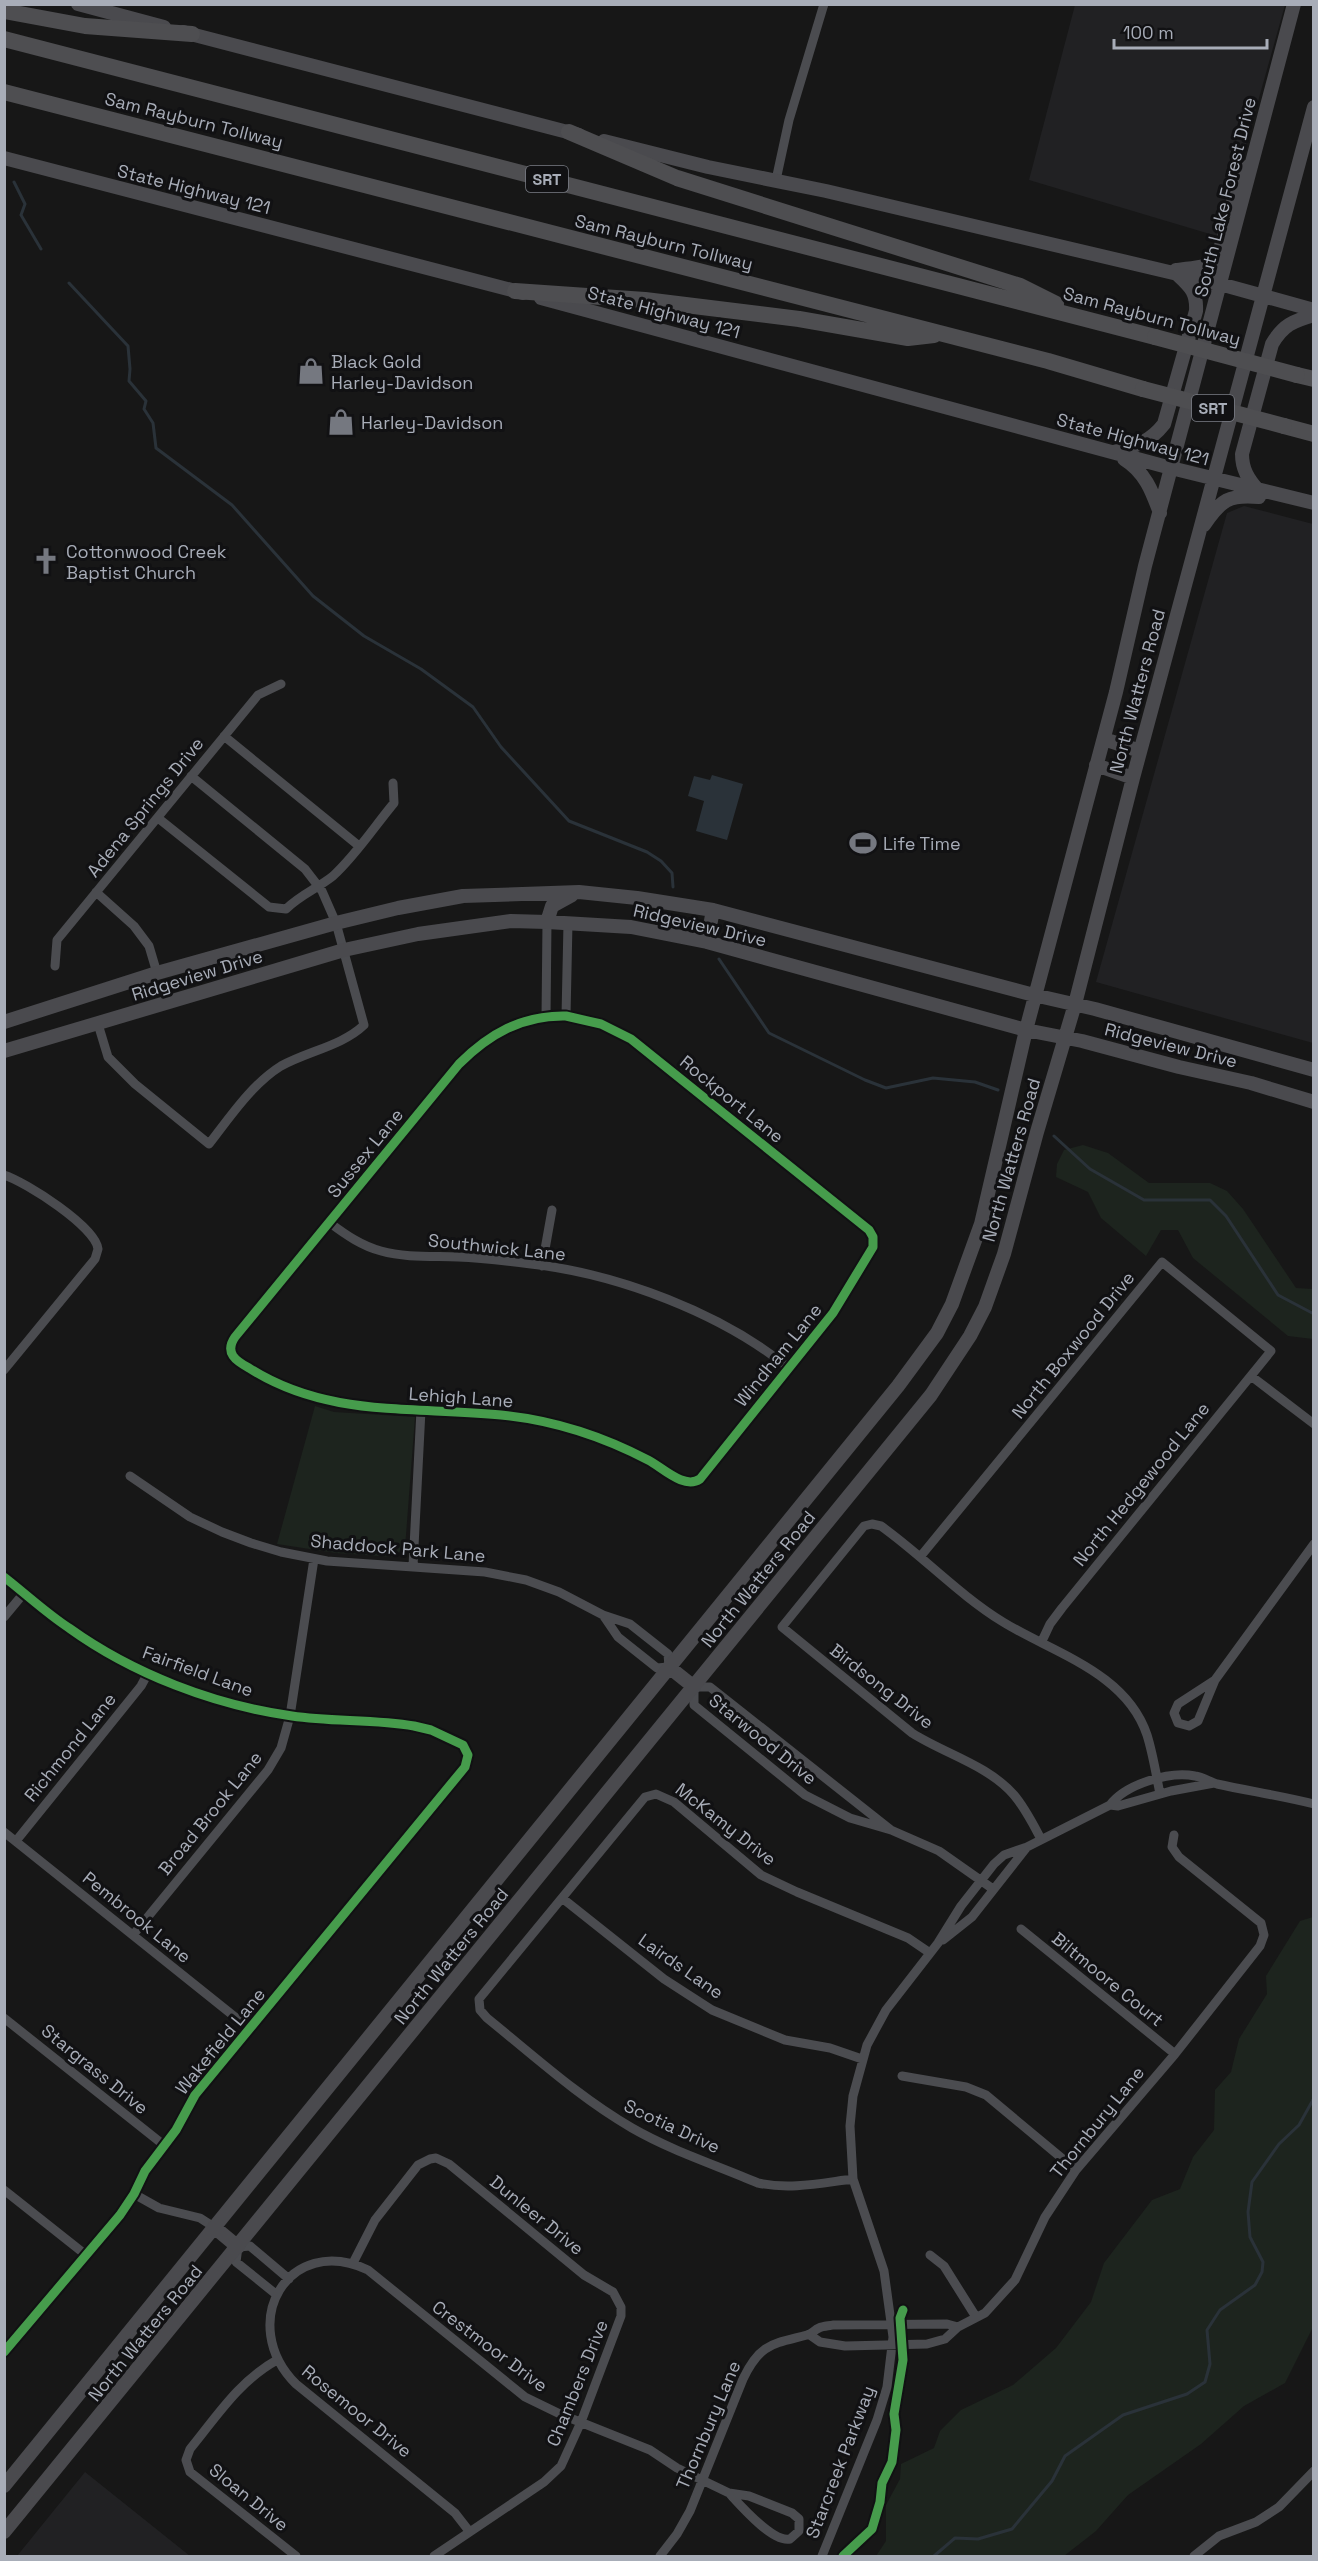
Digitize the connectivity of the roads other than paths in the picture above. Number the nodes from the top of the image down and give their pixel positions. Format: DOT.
graph roads {
  1 [pos="78,4"];
  2 [pos="824,4"];
  3 [pos="1294,4"];
  4 [pos="4,11"];
  5 [pos="192,34"];
  6 [pos="4,39"];
  7 [pos="4,92"];
  8 [pos="1314,107"];
  9 [pos="569,132"];
  10 [pos="4,158"];
  11 [pos="1252,163"];
  12 [pos="776,180"];
  13 [pos="1171,273"];
  14 [pos="1220,284"];
  15 [pos="515,291"];
  16 [pos="1263,296"];
  17 [pos="1314,312"];
  18 [pos="1089,320"];
  19 [pos="944,334"];
  20 [pos="1314,379"];
  21 [pos="1314,434"];
  22 [pos="1112,453"];
  23 [pos="1171,468"];
  24 [pos="1213,478"];
  25 [pos="1259,490"];
  26 [pos="1310,502"];
  27 [pos="1160,513"];
  28 [pos="1200,531"];
  29 [pos="281,684"];
  30 [pos="224,736"];
  31 [pos="1104,739"];
  32 [pos="1140,751"];
  33 [pos="1096,765"];
  34 [pos="191,776"];
  35 [pos="1132,777"];
  36 [pos="393,783"];
  37 [pos="158,818"];
  38 [pos="359,846"];
  39 [pos="318,885"];
  40 [pos="96,892"];
  41 [pos="579,892"];
  42 [pos="713,910"];
  43 [pos="547,922"];
  44 [pos="336,923"];
  45 [pos="568,923"];
  46 [pos="707,942"];
  47 [pos="344,950"];
  48 [pos="55,966"];
  49 [pos="157,973"];
  50 [pos="1034,995"];
  51 [pos="1076,1004"];
  52 [pos="556,1016"];
  53 [pos="4,1022"];
  54 [pos="98,1024"];
  55 [pos="1026,1030"];
  56 [pos="1065,1037"];
  57 [pos="4,1051"];
  58 [pos="1314,1070"];
  59 [pos="1314,1102"];
  60 [pos="4,1175"];
  61 [pos="552,1210"];
  62 [pos="330,1223"];
  63 [pos="873,1237"];
  64 [pos="543,1266"];
  65 [pos="230,1350"];
  66 [pos="1271,1351"];
  67 [pos="790,1368"];
  68 [pos="4,1370"];
  69 [pos="1251,1376"];
  70 [pos="421,1410"];
  71 [pos="1314,1424"];
  72 [pos="130,1476"];
  73 [pos="692,1483"];
  74 [pos="1314,1544"];
  75 [pos="920,1557"];
  76 [pos="314,1559"];
  77 [pos="413,1566"];
  78 [pos="4,1577"];
  79 [pos="24,1593"];
  80 [pos="603,1615"];
  81 [pos="4,1617"];
  82 [pos="1042,1641"];
  83 [pos="669,1667"];
  84 [pos="148,1673"];
  85 [pos="1215,1680"];
  86 [pos="694,1687"];
  87 [pos="290,1716"];
  88 [pos="468,1755"];
  89 [pos="1157,1780"];
  90 [pos="1214,1783"];
  91 [pos="1160,1794"];
  92 [pos="1314,1804"];
  93 [pos="1110,1805"];
  94 [pos="891,1830"];
  95 [pos="4,1832"];
  96 [pos="1174,1835"];
  97 [pos="1041,1839"];
  98 [pos="16,1841"];
  99 [pos="1027,1847"];
  100 [pos="981,1880"];
  101 [pos="993,1889"];
  102 [pos="562,1898"];
  103 [pos="1021,1929"];
  104 [pos="133,1935"];
  105 [pos="939,1943"];
  106 [pos="930,1953"];
  107 [pos="478,2005"];
  108 [pos="4,2018"];
  109 [pos="250,2029"];
  110 [pos="1175,2054"];
  111 [pos="862,2059"];
  112 [pos="902,2076"];
  113 [pos="165,2146"];
  114 [pos="1076,2170"];
  115 [pos="853,2179"];
  116 [pos="4,2190"];
  117 [pos="134,2194"];
  118 [pos="214,2227"];
  119 [pos="238,2247"];
  120 [pos="86,2255"];
  121 [pos="930,2255"];
  122 [pos="353,2263"];
  123 [pos="290,2279"];
  124 [pos="277,2295"];
  125 [pos="618,2299"];
  126 [pos="976,2317"];
  127 [pos="892,2326"];
  128 [pos="958,2327"];
  129 [pos="810,2335"];
  130 [pos="892,2345"];
  131 [pos="4,2352"];
  132 [pos="277,2360"];
  133 [pos="581,2422"];
  134 [pos="1314,2471"];
  135 [pos="703,2481"];
  136 [pos="4,2486"];
  137 [pos="729,2493"];
  138 [pos="470,2531"];
  139 [pos="4,2532"];
  140 [pos="296,2556"];
  141 [pos="434,2556"];
  142 [pos="660,2556"];
  143 [pos="822,2556"];
  144 [pos="1194,2556"];
  1 -- 5 [label="main road"];
  2 -- 12 [label="street"];
  3 -- 11 [label="main road, South Lake Forest Drive"];
  4 -- 5 [label="highway"];
  5 -- 9 [label="main road"];
  6 -- 18 [label="highway, Sam Rayburn Tollway / SRT"];
  7 -- 19 [label="highway, Sam Rayburn Tollway / SRT"];
  8 -- 16 [label="main road"];
  9 -- 12 [label="main road"];
  9 -- 18 [label="highway"];
  10 -- 15 [label="main road, State Highway 121"];
  11 -- 13 [label="main road"];
  11 -- 14 [label="main road, South Lake Forest Drive"];
  12 -- 13 [label="main road"];
  13 -- 14 [label="main road"];
  13 -- 22 [label="main road"];
  14 -- 16 [label="main road"];
  14 -- 23 [label="main road, South Lake Forest Drive"];
  15 -- 19 [label="highway"];
  15 -- 22 [label="main road, State Highway 121"];
  16 -- 17 [label="main road"];
  16 -- 24 [label="main road"];
  17 -- 25 [label="main road"];
  18 -- 20 [label="highway, Sam Rayburn Tollway / SRT, bridge"];
  19 -- 21 [label="highway, Sam Rayburn Tollway / SRT, bridge"];
  22 -- 23 [label="main road, State Highway 121"];
  22 -- 27 [label="main road"];
  23 -- 24 [label="main road, State Highway 121"];
  23 -- 27 [label="main road, North Watters Road"];
  24 -- 25 [label="main road, State Highway 121"];
  24 -- 28 [label="main road, North Watters Road"];
  25 -- 26 [label="main road, State Highway 121"];
  26 -- 28 [label="main road"];
  27 -- 31 [label="main road, North Watters Road"];
  28 -- 32 [label="main road, North Watters Road"];
  29 -- 30 [label="street, Adena Springs Drive"];
  30 -- 34 [label="street, Adena Springs Drive"];
  30 -- 38 [label="street"];
  31 -- 32 [label="main road"];
  31 -- 33 [label="main road, North Watters Road"];
  32 -- 35 [label="main road, North Watters Road"];
  33 -- 35 [label="main road"];
  33 -- 50 [label="main road, North Watters Road"];
  34 -- 37 [label="street, Adena Springs Drive"];
  34 -- 39 [label="street"];
  35 -- 51 [label="main road, North Watters Road"];
  36 -- 38 [label="street"];
  37 -- 39 [label="street"];
  37 -- 40 [label="street, Adena Springs Drive"];
  38 -- 39 [label="street"];
  39 -- 44 [label="street"];
  40 -- 48 [label="street, Adena Springs Drive"];
  40 -- 49 [label="street"];
  41 -- 42 [label="main road, Ridgeview Drive"];
  41 -- 43 [label="main road"];
  41 -- 44 [label="main road, Ridgeview Drive"];
  42 -- 46 [label="main road"];
  42 -- 50 [label="main road, Ridgeview Drive"];
  43 -- 45 [label="main road, Ridgeview Drive"];
  43 -- 47 [label="main road, Ridgeview Drive"];
  43 -- 52 [label="street"];
  44 -- 47 [label="street"];
  44 -- 49 [label="main road, Ridgeview Drive"];
  45 -- 46 [label="main road, Ridgeview Drive"];
  45 -- 52 [label="street"];
  46 -- 55 [label="main road, Ridgeview Drive"];
  47 -- 54 [label="main road, Ridgeview Drive"];
  47 -- 54 [label="street"];
  49 -- 53 [label="main road, Ridgeview Drive"];
  50 -- 51 [label="main road, Ridgeview Drive"];
  50 -- 55 [label="main road, North Watters Road"];
  51 -- 56 [label="main road, North Watters Road"];
  51 -- 58 [label="main road, Ridgeview Drive"];
  52 -- 62 [label="street, Sussex Lane"];
  52 -- 63 [label="street, Rockport Lane"];
  54 -- 57 [label="main road, Ridgeview Drive"];
  55 -- 56 [label="main road, Ridgeview Drive"];
  55 -- 83 [label="main road, North Watters Road"];
  56 -- 59 [label="main road, Ridgeview Drive"];
  56 -- 86 [label="main road, North Watters Road"];
  60 -- 68 [label="street"];
  61 -- 64 [label="street"];
  62 -- 64 [label="street, Southwick Lane"];
  62 -- 65 [label="street, Sussex Lane"];
  63 -- 67 [label="street, Windham Lane"];
  64 -- 67 [label="street, Southwick Lane"];
  65 -- 70 [label="street, Lehigh Lane"];
  66 -- 69 [label="street, North Hedgewood Lane"];
  66 -- 75 [label="street, North Boxwood Drive"];
  67 -- 73 [label="street, Windham Lane"];
  69 -- 71 [label="street"];
  69 -- 82 [label="street, North Hedgewood Lane"];
  70 -- 73 [label="street, Lehigh Lane"];
  70 -- 77 [label="street"];
  72 -- 76 [label="street, Shaddock Park Lane"];
  74 -- 85 [label="street"];
  75 -- 82 [label="street"];
  75 -- 97 [label="street, Birdsong Drive"];
  76 -- 77 [label="street, Shaddock Park Lane"];
  76 -- 87 [label="street, Broad Brook Lane"];
  77 -- 80 [label="street, Shaddock Park Lane"];
  78 -- 79 [label="street, Fairfield Lane"];
  79 -- 81 [label="street"];
  79 -- 84 [label="street, Fairfield Lane"];
  80 -- 83 [label="street, Shaddock Park Lane"];
  80 -- 83 [label="street, Shaddock Park Lane"];
  82 -- 89 [label="street"];
  83 -- 86 [label="main road"];
  83 -- 118 [label="main road, North Watters Road"];
  84 -- 87 [label="street, Fairfield Lane"];
  84 -- 98 [label="street, Richmond Lane"];
  85 -- 85 [label="street"];
  86 -- 94 [label="street, Starwood Drive"];
  86 -- 94 [label="street, Starwood Drive"];
  86 -- 119 [label="main road, North Watters Road"];
  87 -- 88 [label="street, Fairfield Lane"];
  87 -- 104 [label="street, Broad Brook Lane"];
  88 -- 109 [label="street, Wakefield Lane"];
  89 -- 90 [label="street, Starcreek Parkway"];
  89 -- 91 [label="street"];
  89 -- 93 [label="street, Starcreek Parkway"];
  90 -- 91 [label="street, Starcreek Parkway"];
  90 -- 92 [label="street, Starcreek Parkway"];
  91 -- 93 [label="street, Starcreek Parkway"];
  93 -- 97 [label="street, Starcreek Parkway"];
  94 -- 100 [label="street, Starwood Drive"];
  95 -- 98 [label="street, Pembrook Lane"];
  96 -- 110 [label="street, Thornbury Lane"];
  97 -- 99 [label="street, Starcreek Parkway"];
  98 -- 104 [label="street, Pembrook Lane"];
  99 -- 100 [label="street, Starcreek Parkway"];
  99 -- 101 [label="street, Starcreek Parkway"];
  100 -- 101 [label="street, Starwood Drive"];
  100 -- 105 [label="street, Starcreek Parkway"];
  101 -- 105 [label="street, Starcreek Parkway"];
  102 -- 106 [label="street, McKamy Drive"];
  102 -- 107 [label="street, McKamy Drive"];
  102 -- 111 [label="street, Lairds Lane"];
  103 -- 110 [label="street, Biltmoore Court"];
  104 -- 109 [label="street, Pembrook Lane"];
  105 -- 106 [label="street, Starcreek Parkway"];
  106 -- 111 [label="street, Starcreek Parkway"];
  107 -- 115 [label="street, Scotia Drive"];
  108 -- 113 [label="street, Stargrass Drive"];
  109 -- 113 [label="street, Wakefield Lane"];
  110 -- 114 [label="street, Thornbury Lane"];
  111 -- 115 [label="street, Starcreek Parkway"];
  112 -- 114 [label="street"];
  113 -- 117 [label="street, Wakefield Lane"];
  114 -- 126 [label="street, Thornbury Lane"];
  115 -- 127 [label="street, Starcreek Parkway"];
  116 -- 120 [label="street"];
  117 -- 118 [label="street"];
  117 -- 120 [label="street, Wakefield Lane"];
  118 -- 119 [label="main road"];
  118 -- 136 [label="main road, North Watters Road"];
  119 -- 123 [label="street"];
  119 -- 124 [label="street"];
  119 -- 139 [label="main road, North Watters Road"];
  120 -- 131 [label="street, Wakefield Lane"];
  121 -- 126 [label="street"];
  122 -- 123 [label="street, Crestmoor Drive"];
  122 -- 125 [label="street, Dunleer Drive"];
  122 -- 133 [label="street, Crestmoor Drive"];
  123 -- 124 [label="street, Crestmoor Drive"];
  124 -- 132 [label="street, Rosemoor Drive"];
  125 -- 133 [label="street, Chambers Drive"];
  126 -- 128 [label="street, Thornbury Lane"];
  127 -- 128 [label="street, Thornbury Lane"];
  127 -- 129 [label="street, Thornbury Lane"];
  127 -- 130 [label="street, Starcreek Parkway"];
  128 -- 130 [label="street, Thornbury Lane"];
  129 -- 130 [label="street, Thornbury Lane"];
  129 -- 135 [label="street, Thornbury Lane"];
  130 -- 143 [label="street, Starcreek Parkway"];
  132 -- 138 [label="street, Rosemoor Drive"];
  132 -- 140 [label="street, Sloan Drive"];
  133 -- 135 [label="street, Crestmoor Drive"];
  133 -- 138 [label="street, Chambers Drive"];
  134 -- 144 [label="street"];
  135 -- 137 [label="street, Crestmoor Drive"];
  135 -- 142 [label="street, Thornbury Lane"];
  137 -- 137 [label="street, Crestmoor Drive"];
  138 -- 141 [label="street, Chambers Drive"];
}
